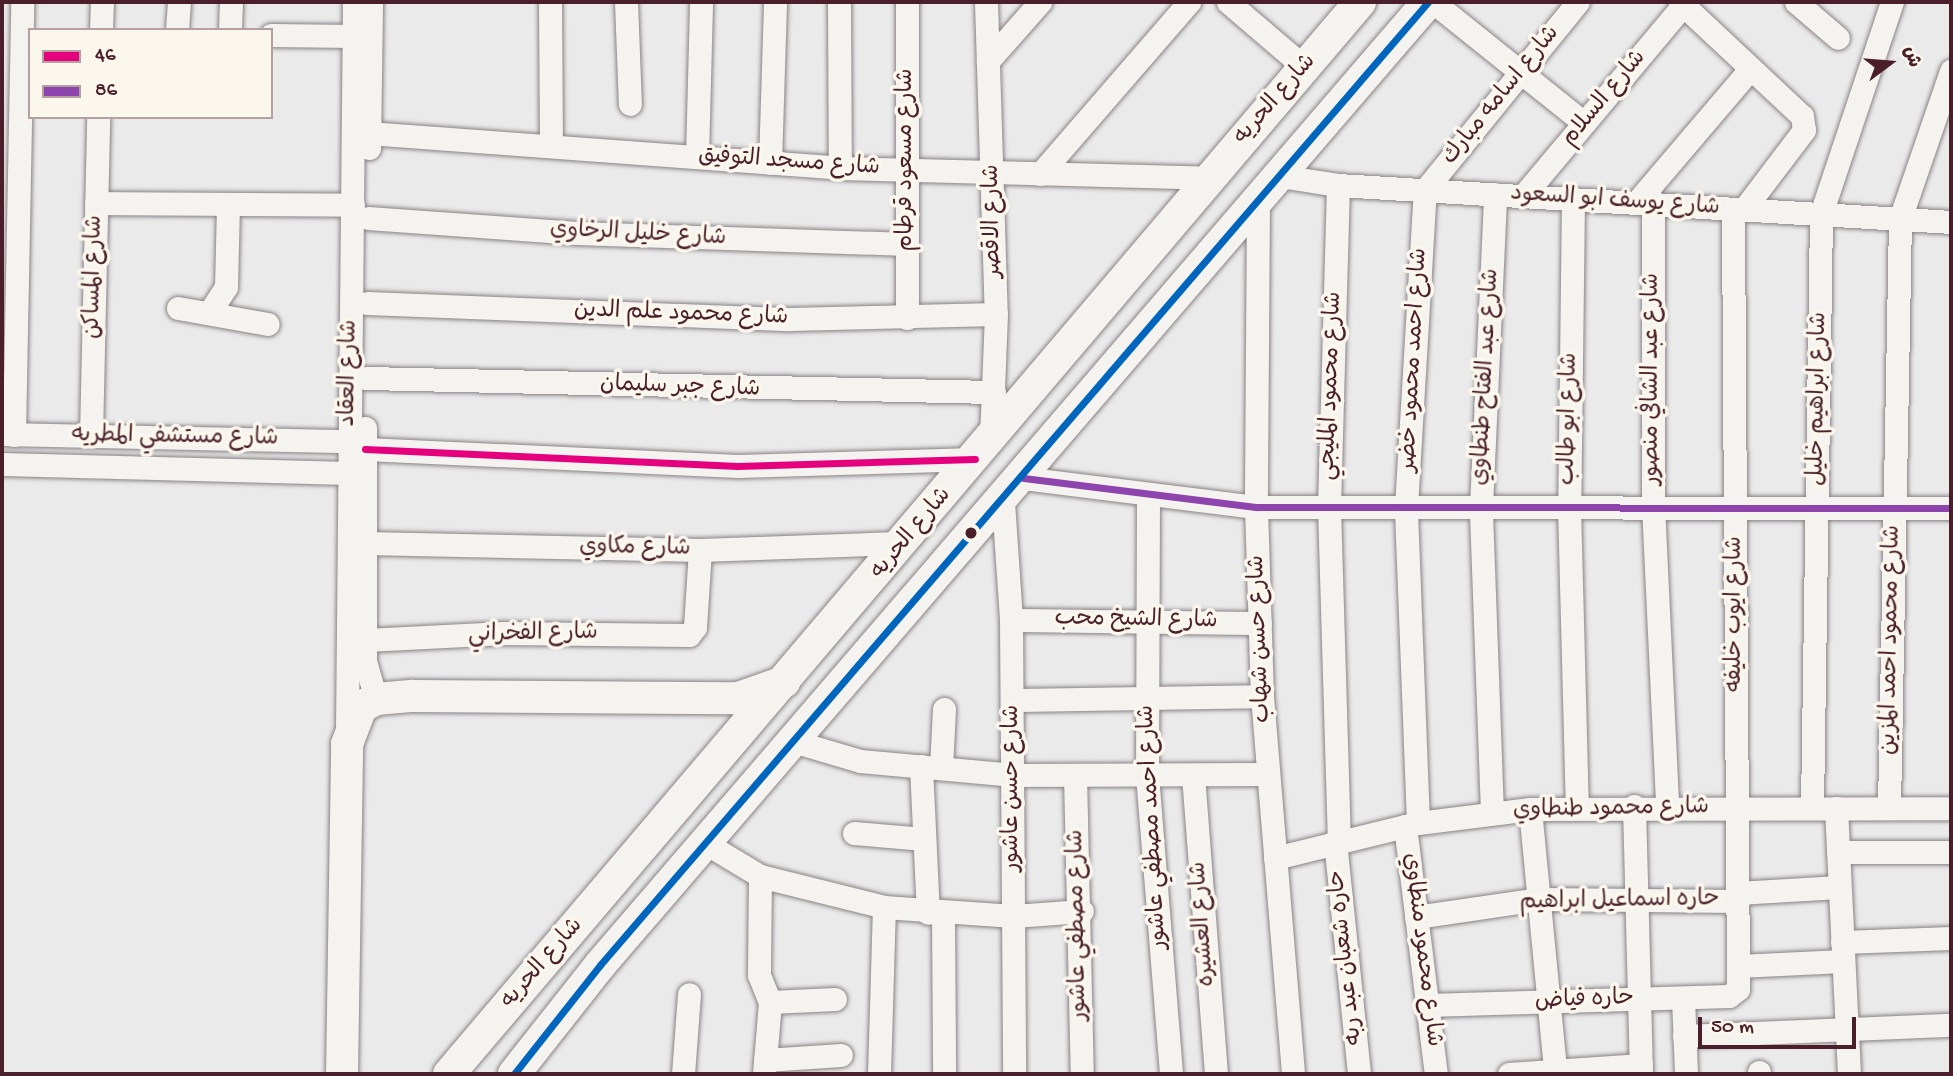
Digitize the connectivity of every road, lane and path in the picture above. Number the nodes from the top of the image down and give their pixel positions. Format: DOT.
graph roads {
  1 [pos="22,2"];
  2 [pos="102,2"];
  3 [pos="178,2"];
  4 [pos="231,2"];
  5 [pos="354,2"];
  6 [pos="371,2"];
  7 [pos="550,2"];
  8 [pos="626,2"];
  9 [pos="701,2"];
  10 [pos="775,2"];
  11 [pos="839,2"];
  12 [pos="907,2"];
  13 [pos="986,2"];
  14 [pos="1040,2"];
  15 [pos="1189,2"];
  16 [pos="1228,2"];
  17 [pos="1360,2"];
  18 [pos="1430,2"];
  19 [pos="1578,2"];
  20 [pos="1796,2"];
  21 [pos="1892,2"];
  22 [pos="1683,3"];
  23 [pos="102,28"];
  24 [pos="177,28"];
  25 [pos="230,28"];
  26 [pos="273,35"];
  27 [pos="354,36"];
  28 [pos="1838,38"];
  29 [pos="988,61"];
  30 [pos="1304,67"];
  31 [pos="1751,68"];
  32 [pos="1951,71"];
  33 [pos="1521,72"];
  34 [pos="630,104"];
  35 [pos="17,113"];
  36 [pos="98,119"];
  37 [pos="1584,123"];
  38 [pos="369,133"];
  39 [pos="551,144"];
  40 [pos="696,157"];
  41 [pos="770,163"];
  42 [pos="840,168"];
  43 [pos="907,171"];
  44 [pos="1040,174"];
  45 [pos="993,175"];
  46 [pos="1279,176"];
  47 [pos="1210,178"];
  48 [pos="1338,185"];
  49 [pos="1425,190"];
  50 [pos="1495,194"];
  51 [pos="1523,196"];
  52 [pos="1573,199"];
  53 [pos="1258,202"];
  54 [pos="96,203"];
  55 [pos="1645,203"];
  56 [pos="228,204"];
  57 [pos="1738,209"];
  58 [pos="361,211"];
  59 [pos="1821,214"];
  60 [pos="1900,219"];
  61 [pos="1951,222"];
  62 [pos="907,244"];
  63 [pos="367,303"];
  64 [pos="178,308"];
  65 [pos="209,313"];
  66 [pos="996,314"];
  67 [pos="907,318"];
  68 [pos="268,324"];
  69 [pos="9,339"];
  70 [pos="366,378"];
  71 [pos="993,392"];
  72 [pos="8,434"];
  73 [pos="91,436"];
  74 [pos="357,445"];
  75 [pos="983,449"];
  76 [pos="2,464"];
  77 [pos="348,473"];
  78 [pos="1013,490"];
  79 [pos="1148,496"];
  80 [pos="1653,505"];
  81 [pos="1256,507"];
  82 [pos="1329,507"];
  83 [pos="1406,507"];
  84 [pos="1481,507"];
  85 [pos="1569,507"];
  86 [pos="1735,508"];
  87 [pos="1817,508"];
  88 [pos="1895,508"];
  89 [pos="1951,508"];
  90 [pos="365,543"];
  91 [pos="905,543"];
  92 [pos="700,550"];
  93 [pos="1012,620"];
  94 [pos="1147,622"];
  95 [pos="1260,623"];
  96 [pos="366,640"];
  97 [pos="791,677"];
  98 [pos="1262,696"];
  99 [pos="1147,698"];
  100 [pos="376,699"];
  101 [pos="1013,700"];
  102 [pos="944,709"];
  103 [pos="796,742"];
  104 [pos="347,744"];
  105 [pos="931,767"];
  106 [pos="1266,774"];
  107 [pos="1014,775"];
  108 [pos="1075,775"];
  109 [pos="1147,775"];
  110 [pos="1193,775"];
  111 [pos="1634,806"];
  112 [pos="1577,807"];
  113 [pos="1667,807"];
  114 [pos="1812,808"];
  115 [pos="1836,808"];
  116 [pos="1889,808"];
  117 [pos="1951,808"];
  118 [pos="1530,809"];
  119 [pos="1737,809"];
  120 [pos="1492,813"];
  121 [pos="1411,825"];
  122 [pos="854,833"];
  123 [pos="924,839"];
  124 [pos="1337,841"];
  125 [pos="707,844"];
  126 [pos="1838,852"];
  127 [pos="1951,852"];
  128 [pos="1275,858"];
  129 [pos="760,876"];
  130 [pos="1839,887"];
  131 [pos="1737,897"];
  132 [pos="1539,899"];
  133 [pos="1636,902"];
  134 [pos="884,907"];
  135 [pos="1082,911"];
  136 [pos="935,914"];
  137 [pos="1014,916"];
  138 [pos="1416,917"];
  139 [pos="1951,938"];
  140 [pos="1843,952"];
  141 [pos="600,965"];
  142 [pos="1738,966"];
  143 [pos="1738,989"];
  144 [pos="689,994"];
  145 [pos="1683,998"];
  146 [pos="835,999"];
  147 [pos="1639,999"];
  148 [pos="770,1002"];
  149 [pos="1548,1002"];
  150 [pos="1427,1005"];
  151 [pos="1951,1025"];
  152 [pos="1846,1029"];
  153 [pos="1685,1036"];
  154 [pos="841,1055"];
  155 [pos="765,1067"];
  156 [pos="454,1068"];
  157 [pos="1641,1070"];
  158 [pos="1555,1071"];
  159 [pos="1597,1071"];
  160 [pos="342,1074"];
  161 [pos="496,1074"];
  162 [pos="514,1074"];
  163 [pos="683,1074"];
  164 [pos="879,1074"];
  165 [pos="944,1074"];
  166 [pos="1014,1074"];
  167 [pos="1082,1074"];
  168 [pos="1171,1074"];
  169 [pos="1216,1074"];
  170 [pos="1293,1074"];
  171 [pos="1359,1074"];
  172 [pos="1436,1074"];
  173 [pos="1509,1074"];
  174 [pos="1518,1074"];
  175 [pos="1686,1074"];
  176 [pos="1849,1074"];
  1 -- 35 [label="street"];
  2 -- 23 [label="street"];
  3 -- 24 [label="street"];
  4 -- 25 [label="street"];
  5 -- 27 [label="street, شارع العقاد"];
  6 -- 38 [label="street, شارع العقاد"];
  7 -- 39 [label="street"];
  8 -- 34 [label="street"];
  9 -- 40 [label="street"];
  10 -- 41 [label="street"];
  11 -- 42 [label="street"];
  12 -- 43 [label="street, شارع مسعود قرطام"];
  13 -- 29 [label="street, شارع الاقصر"];
  14 -- 29 [label="street"];
  15 -- 44 [label="street"];
  16 -- 30 [label="street"];
  17 -- 30 [label="main road, شارع الحريه"];
  18 -- 33 [label="street"];
  18 -- 46 [label="main road, شارع الحريه"];
  19 -- 33 [label="street, شارع اسامه مبارك"];
  20 -- 28 [label="street"];
  21 -- 59 [label="street, شارع ابراهيم خليل"];
  22 -- 31 [label="street"];
  22 -- 37 [label="street, شارع السلام"];
  26 -- 27 [label="street"];
  27 -- 58 [label="street, شارع العقاد"];
  29 -- 45 [label="street, شارع الاقصر"];
  30 -- 47 [label="main road, شارع الحريه"];
  31 -- 55 [label="street"];
  31 -- 57 [label="street"];
  32 -- 60 [label="street, شارع محمود احمد المزين"];
  33 -- 37 [label="street"];
  33 -- 49 [label="street, شارع اسامه مبارك"];
  35 -- 69 [label="street"];
  36 -- 54 [label="street, شارع المساكن"];
  37 -- 51 [label="street, شارع السلام"];
  38 -- 39 [label="street, شارع مسجد التوفيق"];
  38 -- 58 [label="street, شارع العقاد"];
  39 -- 40 [label="street, شارع مسجد التوفيق"];
  40 -- 41 [label="street, شارع مسجد التوفيق"];
  41 -- 42 [label="street, شارع مسجد التوفيق"];
  42 -- 43 [label="street, شارع مسجد التوفيق"];
  43 -- 45 [label="street, شارع مسجد التوفيق"];
  43 -- 62 [label="street, شارع مسعود قرطام"];
  44 -- 45 [label="street, شارع مسجد التوفيق"];
  44 -- 47 [label="street, شارع مسجد التوفيق"];
  45 -- 66 [label="street, شارع الاقصر"];
  46 -- 48 [label="street, شارع يوسف ابو السعود"];
  46 -- 53 [label="main road, شارع الحريه"];
  47 -- 75 [label="main road, شارع الحريه"];
  48 -- 49 [label="street, شارع يوسف ابو السعود"];
  48 -- 82 [label="street, شارع محمود المليجي"];
  49 -- 50 [label="street, شارع يوسف ابو السعود"];
  49 -- 83 [label="street, شارع احمد محمود خضر"];
  50 -- 51 [label="street, شارع يوسف ابو السعود"];
  50 -- 84 [label="street, شارع عبد الفتاح طنطاوي"];
  51 -- 52 [label="street, شارع يوسف ابو السعود"];
  52 -- 55 [label="street, شارع يوسف ابو السعود"];
  52 -- 85 [label="street, شارع ابو طالب"];
  53 -- 78 [label="main road, شارع الحريه"];
  53 -- 81 [label="street, شارع حسن شهاب"];
  54 -- 56 [label="street, شارع خليل الرخاوي"];
  54 -- 73 [label="street, شارع المساكن"];
  55 -- 57 [label="street, شارع يوسف ابو السعود"];
  55 -- 80 [label="street, شارع عبد الشافي منصور"];
  56 -- 58 [label="street, شارع خليل الرخاوي"];
  56 -- 65 [label="street"];
  57 -- 59 [label="street, شارع يوسف ابو السعود"];
  57 -- 86 [label="street, شارع ايوب خليفه"];
  58 -- 62 [label="street, شارع خليل الرخاوي"];
  58 -- 63 [label="street, شارع العقاد"];
  58 -- 74 [label="street, شارع العقاد"];
  59 -- 60 [label="street, شارع يوسف ابو السعود"];
  59 -- 87 [label="street, شارع ابراهيم خليل"];
  60 -- 61 [label="street, شارع يوسف ابو السعود"];
  60 -- 88 [label="street, شارع محمود احمد المزين"];
  62 -- 67 [label="street, شارع مسعود قرطام"];
  63 -- 67 [label="street, شارع محمود علم الدين"];
  63 -- 70 [label="street, شارع العقاد"];
  64 -- 65 [label="street"];
  65 -- 68 [label="street"];
  66 -- 67 [label="street, شارع محمود علم الدين"];
  66 -- 71 [label="street, شارع الاقصر"];
  69 -- 72 [label="street"];
  70 -- 71 [label="street, شارع جبر سليمان"];
  70 -- 74 [label="street, شارع العقاد"];
  71 -- 75 [label="street, شارع الاقصر"];
  72 -- 73 [label="street, شارع مستشفي المطريه"];
  73 -- 74 [label="street, شارع مستشفي المطريه"];
  74 -- 75 [label="street, شارع مستشفي المطريه"];
  74 -- 77 [label="street, شارع العقاد"];
  74 -- 90 [label="street, شارع العقاد"];
  75 -- 91 [label="main road, شارع الحريه"];
  76 -- 77 [label="street, شارع مستشفي المطريه"];
  77 -- 104 [label="street, شارع العقاد"];
  78 -- 79 [label="street"];
  78 -- 93 [label="street, شارع حسن عاشور"];
  78 -- 103 [label="main road, شارع الحريه"];
  79 -- 81 [label="street"];
  79 -- 94 [label="street, شارع احمد مصطفي عاشور"];
  80 -- 85 [label="street"];
  80 -- 86 [label="street"];
  80 -- 113 [label="street, شارع عبد الشافي منصور"];
  81 -- 82 [label="street"];
  81 -- 95 [label="street, شارع حسن شهاب"];
  82 -- 83 [label="street"];
  82 -- 124 [label="street, شارع محمود المليجي"];
  83 -- 84 [label="street"];
  83 -- 121 [label="street, شارع احمد محمود خضر"];
  84 -- 85 [label="street"];
  84 -- 120 [label="street, شارع عبد الفتاح طنطاوي"];
  85 -- 112 [label="street, شارع ابو طالب"];
  86 -- 87 [label="street"];
  86 -- 119 [label="street, شارع ايوب خليفه"];
  87 -- 88 [label="street"];
  87 -- 114 [label="street, شارع ابراهيم خليل"];
  88 -- 89 [label="street"];
  88 -- 116 [label="street, شارع محمود احمد المزين"];
  90 -- 92 [label="street, شارع مكاوي"];
  90 -- 96 [label="street, شارع العقاد"];
  91 -- 92 [label="street, شارع مكاوي"];
  91 -- 97 [label="main road, شارع الحريه"];
  92 -- 96 [label="street, شارع الفخراني"];
  93 -- 94 [label="street, شارع الشيخ محب"];
  93 -- 101 [label="street, شارع حسن عاشور"];
  94 -- 95 [label="street, شارع الشيخ محب"];
  94 -- 99 [label="street, شارع احمد مصطفي عاشور"];
  95 -- 98 [label="street, شارع حسن شهاب"];
  96 -- 100 [label="street, شارع العقاد"];
  97 -- 100 [label="main road"];
  97 -- 156 [label="main road, شارع الحريه"];
  98 -- 99 [label="street"];
  98 -- 106 [label="street, شارع حسن شهاب"];
  99 -- 101 [label="street"];
  99 -- 109 [label="street, شارع احمد مصطفي عاشور"];
  100 -- 104 [label="main road"];
  101 -- 107 [label="street, شارع حسن عاشور"];
  102 -- 105 [label="street"];
  103 -- 105 [label="street"];
  103 -- 125 [label="main road, شارع الحريه"];
  104 -- 160 [label="main road"];
  105 -- 107 [label="street"];
  105 -- 123 [label="street"];
  106 -- 110 [label="street"];
  106 -- 128 [label="street, شارع حسن شهاب"];
  107 -- 108 [label="street"];
  107 -- 137 [label="street, شارع حسن عاشور"];
  108 -- 109 [label="street"];
  108 -- 135 [label="street, شارع مصطفي عاشور"];
  109 -- 110 [label="street"];
  109 -- 168 [label="street, شارع احمد مصطفي عاشور"];
  110 -- 169 [label="street, شارع العشيره"];
  111 -- 112 [label="street, شارع محمود طنطاوي"];
  111 -- 113 [label="street, شارع محمود طنطاوي"];
  111 -- 133 [label="street"];
  112 -- 118 [label="street, شارع محمود طنطاوي"];
  113 -- 119 [label="street, شارع محمود طنطاوي"];
  114 -- 115 [label="street, شارع محمود طنطاوي"];
  114 -- 119 [label="street, شارع محمود طنطاوي"];
  115 -- 116 [label="street, شارع محمود طنطاوي"];
  115 -- 126 [label="street"];
  116 -- 117 [label="street, شارع محمود طنطاوي"];
  118 -- 120 [label="street, شارع محمود طنطاوي"];
  118 -- 132 [label="street"];
  119 -- 131 [label="street, شارع ايوب خليفه"];
  120 -- 121 [label="street, شارع محمود طنطاوي"];
  121 -- 124 [label="street, شارع محمود طنطاوي"];
  121 -- 138 [label="street, شارع محمود منطاوي"];
  122 -- 123 [label="street"];
  123 -- 136 [label="street"];
  124 -- 128 [label="street, شارع محمود طنطاوي"];
  124 -- 171 [label="street, حاره شعبان عبد ربه"];
  125 -- 129 [label="street"];
  125 -- 141 [label="main road, شارع الحريه"];
  126 -- 127 [label="street"];
  126 -- 130 [label="street"];
  128 -- 170 [label="street, شارع حسن شهاب"];
  129 -- 134 [label="street"];
  129 -- 148 [label="street"];
  130 -- 131 [label="street, حاره اسماعيل ابراهيم"];
  130 -- 140 [label="street"];
  131 -- 133 [label="street, حاره اسماعيل ابراهيم"];
  131 -- 142 [label="street, شارع ايوب خليفه"];
  132 -- 133 [label="street, حاره اسماعيل ابراهيم"];
  132 -- 138 [label="street, حاره اسماعيل ابراهيم"];
  132 -- 149 [label="street"];
  133 -- 147 [label="street"];
  134 -- 136 [label="street"];
  134 -- 164 [label="street"];
  135 -- 137 [label="street"];
  135 -- 167 [label="street, شارع مصطفي عاشور"];
  136 -- 137 [label="street"];
  136 -- 165 [label="street"];
  137 -- 166 [label="street, شارع حسن عاشور"];
  138 -- 150 [label="street, شارع محمود منطاوي"];
  139 -- 140 [label="street"];
  140 -- 142 [label="street"];
  140 -- 152 [label="street"];
  141 -- 161 [label="main road"];
  141 -- 162 [label="main road, شارع الحريه"];
  142 -- 143 [label="street, شارع ايوب خليفه"];
  143 -- 145 [label="street, حاره فياض"];
  144 -- 163 [label="street"];
  145 -- 147 [label="street, حاره فياض"];
  145 -- 153 [label="street"];
  146 -- 148 [label="street"];
  147 -- 149 [label="street, حاره فياض"];
  147 -- 157 [label="street"];
  148 -- 155 [label="street"];
  149 -- 150 [label="street, حاره فياض"];
  149 -- 158 [label="street"];
  150 -- 172 [label="street, شارع محمود منطاوي"];
  151 -- 152 [label="street"];
  152 -- 153 [label="street"];
  152 -- 176 [label="street"];
  153 -- 175 [label="street"];
  154 -- 155 [label="street"];
  157 -- 159 [label="street"];
  158 -- 159 [label="street"];
  158 -- 174 [label="street"];
  173 -- 174 [label="street"];
}
